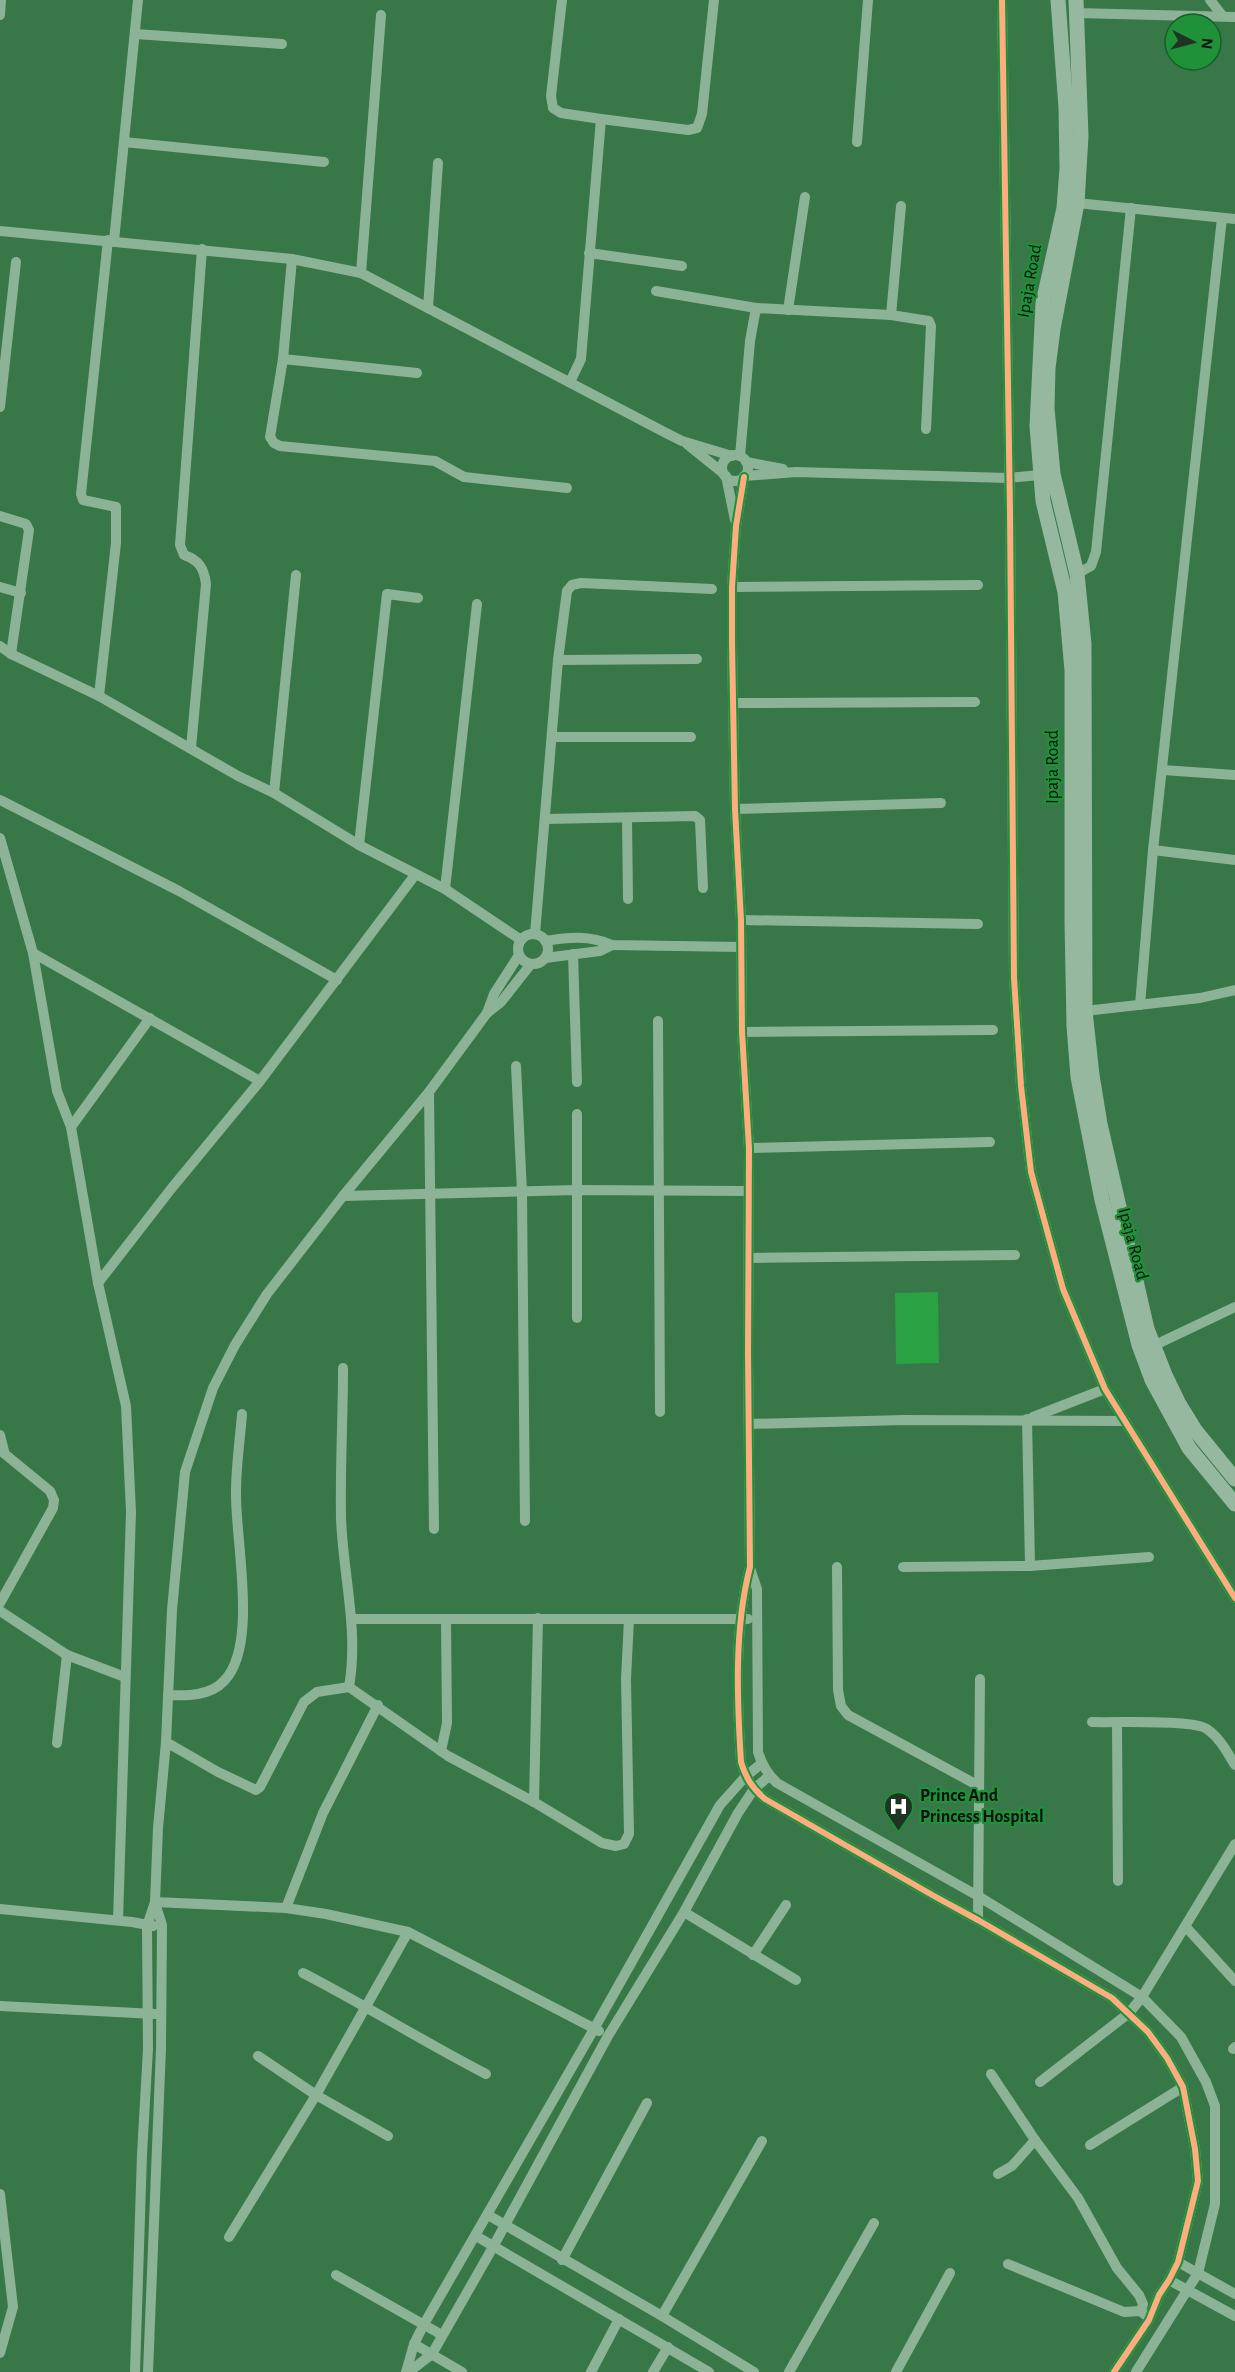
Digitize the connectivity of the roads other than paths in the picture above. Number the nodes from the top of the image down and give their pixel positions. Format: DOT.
graph roads {
  1 [pos="1,0"];
  2 [pos="138,0"];
  3 [pos="562,0"];
  4 [pos="714,0"];
  5 [pos="868,0"];
  6 [pos="1002,0"];
  7 [pos="1058,0"];
  8 [pos="1210,0"];
  9 [pos="1076,7"];
  10 [pos="1167,12"];
  11 [pos="1220,12"];
  12 [pos="0,15"];
  13 [pos="381,15"];
  14 [pos="135,34"];
  15 [pos="282,44"];
  16 [pos="601,118"];
  17 [pos="124,142"];
  18 [pos="857,142"];
  19 [pos="324,162"];
  20 [pos="438,163"];
  21 [pos="805,197"];
  22 [pos="1077,203"];
  23 [pos="901,206"];
  24 [pos="1131,208"];
  25 [pos="1222,218"];
  26 [pos="1235,219"];
  27 [pos="0,231"];
  28 [pos="111,241"];
  29 [pos="202,249"];
  30 [pos="590,253"];
  31 [pos="292,259"];
  32 [pos="16,261"];
  33 [pos="682,266"];
  34 [pos="362,273"];
  35 [pos="656,291"];
  36 [pos="428,308"];
  37 [pos="756,308"];
  38 [pos="789,310"];
  39 [pos="891,315"];
  40 [pos="283,359"];
  41 [pos="417,373"];
  42 [pos="570,382"];
  43 [pos="0,407"];
  44 [pos="926,429"];
  45 [pos="682,441"];
  46 [pos="739,458"];
  47 [pos="795,472"];
  48 [pos="724,474"];
  49 [pos="1040,476"];
  50 [pos="744,477"];
  51 [pos="1008,478"];
  52 [pos="567,489"];
  53 [pos="0,516"];
  54 [pos="736,526"];
  55 [pos="1077,574"];
  56 [pos="296,575"];
  57 [pos="978,585"];
  58 [pos="0,587"];
  59 [pos="732,587"];
  60 [pos="712,589"];
  61 [pos="21,593"];
  62 [pos="418,598"];
  63 [pos="477,604"];
  64 [pos="0,646"];
  65 [pos="11,654"];
  66 [pos="697,659"];
  67 [pos="558,660"];
  68 [pos="99,696"];
  69 [pos="975,702"];
  70 [pos="735,703"];
  71 [pos="552,737"];
  72 [pos="691,737"];
  73 [pos="191,748"];
  74 [pos="1163,770"];
  75 [pos="1235,775"];
  76 [pos="274,793"];
  77 [pos="0,800"];
  78 [pos="941,803"];
  79 [pos="735,808"];
  80 [pos="627,818"];
  81 [pos="546,819"];
  82 [pos="0,838"];
  83 [pos="359,845"];
  84 [pos="1153,850"];
  85 [pos="1235,860"];
  86 [pos="416,875"];
  87 [pos="704,888"];
  88 [pos="445,889"];
  89 [pos="628,899"];
  90 [pos="741,920"];
  91 [pos="978,924"];
  92 [pos="535,934"];
  93 [pos="521,940"];
  94 [pos="546,941"];
  95 [pos="612,945"];
  96 [pos="740,947"];
  97 [pos="33,953"];
  98 [pos="573,954"];
  99 [pos="519,955"];
  100 [pos="545,958"];
  101 [pos="531,964"];
  102 [pos="337,980"];
  103 [pos="1235,990"];
  104 [pos="1140,1005"];
  105 [pos="1085,1011"];
  106 [pos="487,1013"];
  107 [pos="150,1018"];
  108 [pos="658,1021"];
  109 [pos="993,1030"];
  110 [pos="741,1032"];
  111 [pos="516,1066"];
  112 [pos="260,1081"];
  113 [pos="577,1082"];
  114 [pos="429,1092"];
  115 [pos="577,1114"];
  116 [pos="1093,1125"];
  117 [pos="71,1127"];
  118 [pos="990,1142"];
  119 [pos="749,1148"];
  120 [pos="660,1189"];
  121 [pos="576,1190"];
  122 [pos="749,1191"];
  123 [pos="522,1192"];
  124 [pos="431,1194"];
  125 [pos="343,1196"];
  126 [pos="1015,1255"];
  127 [pos="749,1258"];
  128 [pos="98,1283"];
  129 [pos="1235,1308"];
  130 [pos="577,1318"];
  131 [pos="1153,1346"];
  132 [pos="344,1368"];
  133 [pos="1105,1389"];
  134 [pos="660,1412"];
  135 [pos="242,1414"];
  136 [pos="1027,1419"];
  137 [pos="1125,1421"];
  138 [pos="749,1424"];
  139 [pos="0,1435"];
  140 [pos="2,1451"];
  141 [pos="1235,1479"];
  142 [pos="1235,1504"];
  143 [pos="525,1521"];
  144 [pos="434,1529"];
  145 [pos="1149,1557"];
  146 [pos="1030,1566"];
  147 [pos="837,1567"];
  148 [pos="903,1567"];
  149 [pos="750,1568"];
  150 [pos="1235,1598"];
  151 [pos="0,1603"];
  152 [pos="0,1611"];
  153 [pos="538,1618"];
  154 [pos="352,1619"];
  155 [pos="629,1619"];
  156 [pos="742,1619"];
  157 [pos="446,1620"];
  158 [pos="757,1620"];
  159 [pos="67,1655"];
  160 [pos="125,1677"];
  161 [pos="980,1679"];
  162 [pos="349,1687"];
  163 [pos="168,1695"];
  164 [pos="378,1705"];
  165 [pos="1092,1722"];
  166 [pos="1117,1723"];
  167 [pos="166,1742"];
  168 [pos="57,1743"];
  169 [pos="441,1751"];
  170 [pos="761,1764"];
  171 [pos="1235,1765"];
  172 [pos="746,1776"];
  173 [pos="769,1776"];
  174 [pos="979,1786"];
  175 [pos="754,1789"];
  176 [pos="534,1802"];
  177 [pos="1235,1844"];
  178 [pos="1118,1881"];
  179 [pos="978,1896"];
  180 [pos="155,1902"];
  181 [pos="786,1905"];
  182 [pos="286,1908"];
  183 [pos="0,1909"];
  184 [pos="684,1911"];
  185 [pos="118,1920"];
  186 [pos="978,1920"];
  187 [pos="162,1925"];
  188 [pos="147,1926"];
  189 [pos="1186,1927"];
  190 [pos="408,1932"];
  191 [pos="753,1955"];
  192 [pos="303,1973"];
  193 [pos="796,1980"];
  194 [pos="1235,1981"];
  195 [pos="1142,1997"];
  196 [pos="0,2006"];
  197 [pos="368,2006"];
  198 [pos="1129,2013"];
  199 [pos="148,2014"];
  200 [pos="161,2014"];
  201 [pos="594,2029"];
  202 [pos="608,2036"];
  203 [pos="258,2056"];
  204 [pos="486,2074"];
  205 [pos="991,2074"];
  206 [pos="1040,2082"];
  207 [pos="1182,2087"];
  208 [pos="316,2095"];
  209 [pos="647,2103"];
  210 [pos="388,2136"];
  211 [pos="1035,2140"];
  212 [pos="762,2141"];
  213 [pos="1090,2145"];
  214 [pos="999,2174"];
  215 [pos="0,2194"];
  216 [pos="488,2215"];
  217 [pos="874,2223"];
  218 [pos="505,2224"];
  219 [pos="476,2236"];
  220 [pos="229,2237"];
  221 [pos="494,2247"];
  222 [pos="562,2260"];
  223 [pos="1178,2262"];
  224 [pos="1008,2264"];
  225 [pos="138,2270"];
  226 [pos="152,2270"];
  227 [pos="950,2273"];
  228 [pos="1198,2273"];
  229 [pos="336,2275"];
  230 [pos="1169,2280"];
  231 [pos="1189,2290"];
  232 [pos="1235,2294"];
  233 [pos="1145,2315"];
  234 [pos="662,2316"];
  235 [pos="1235,2316"];
  236 [pos="619,2319"];
  237 [pos="424,2324"];
  238 [pos="442,2335"];
  239 [pos="414,2344"];
  240 [pos="668,2347"];
  241 [pos="0,2353"];
  242 [pos="432,2354"];
  243 [pos="135,2372"];
  244 [pos="148,2372"];
  245 [pos="408,2372"];
  246 [pos="462,2372"];
  247 [pos="591,2372"];
  248 [pos="653,2372"];
  249 [pos="710,2372"];
  250 [pos="754,2372"];
  251 [pos="789,2372"];
  252 [pos="896,2372"];
  253 [pos="1114,2372"];
  254 [pos="1136,2372"];
  1 -- 12 [label="street"];
  2 -- 14 [label="street"];
  3 -- 16 [label="street"];
  4 -- 16 [label="street"];
  5 -- 18 [label="street"];
  6 -- 51 [label="street"];
  7 -- 49 [label="main road, Ipaja Road"];
  8 -- 11 [label="street"];
  9 -- 10 [label="street"];
  9 -- 22 [label="main road, Ipaja Road"];
  13 -- 34 [label="street"];
  14 -- 15 [label="street"];
  14 -- 17 [label="street"];
  16 -- 30 [label="street"];
  17 -- 19 [label="street"];
  17 -- 28 [label="street"];
  20 -- 36 [label="street"];
  21 -- 38 [label="street"];
  22 -- 24 [label="street"];
  22 -- 55 [label="main road, Ipaja Road"];
  23 -- 39 [label="street"];
  24 -- 25 [label="street"];
  24 -- 55 [label="street"];
  25 -- 26 [label="street"];
  25 -- 74 [label="street"];
  27 -- 28 [label="street"];
  28 -- 29 [label="street"];
  28 -- 68 [label="street"];
  29 -- 31 [label="street"];
  29 -- 73 [label="street"];
  30 -- 33 [label="street"];
  30 -- 42 [label="street"];
  31 -- 34 [label="street"];
  31 -- 40 [label="street"];
  32 -- 43 [label="street"];
  34 -- 36 [label="street"];
  35 -- 37 [label="street"];
  36 -- 42 [label="street"];
  37 -- 38 [label="street"];
  37 -- 46 [label="street"];
  38 -- 39 [label="street"];
  39 -- 44 [label="street"];
  40 -- 41 [label="street"];
  40 -- 52 [label="street"];
  42 -- 45 [label="street"];
  45 -- 46 [label="street"];
  45 -- 48 [label="street"];
  46 -- 47 [label="street"];
  46 -- 48 [label="street"];
  46 -- 50 [label="street"];
  47 -- 50 [label="street"];
  47 -- 51 [label="street"];
  48 -- 50 [label="street"];
  48 -- 54 [label="street"];
  49 -- 51 [label="street"];
  49 -- 116 [label="main road, Ipaja Road"];
  50 -- 54 [label="street"];
  51 -- 133 [label="street"];
  53 -- 61 [label="street"];
  54 -- 59 [label="street"];
  55 -- 105 [label="main road, Ipaja Road"];
  56 -- 76 [label="street"];
  57 -- 59 [label="street"];
  58 -- 61 [label="street"];
  59 -- 70 [label="street"];
  60 -- 67 [label="street"];
  61 -- 65 [label="street"];
  62 -- 83 [label="street"];
  63 -- 88 [label="street"];
  64 -- 65 [label="street"];
  65 -- 68 [label="street"];
  66 -- 67 [label="street"];
  67 -- 71 [label="street"];
  68 -- 73 [label="street"];
  69 -- 70 [label="street"];
  70 -- 79 [label="street"];
  71 -- 72 [label="street"];
  71 -- 81 [label="street"];
  73 -- 76 [label="street"];
  74 -- 75 [label="street"];
  74 -- 84 [label="street"];
  76 -- 83 [label="street"];
  77 -- 102 [label="street"];
  78 -- 79 [label="street"];
  79 -- 90 [label="street"];
  80 -- 81 [label="street"];
  80 -- 87 [label="street"];
  80 -- 89 [label="street"];
  81 -- 92 [label="street"];
  82 -- 97 [label="street"];
  83 -- 86 [label="street"];
  84 -- 85 [label="street"];
  84 -- 104 [label="street"];
  86 -- 88 [label="street"];
  86 -- 102 [label="street"];
  88 -- 93 [label="street"];
  90 -- 91 [label="street"];
  90 -- 96 [label="street"];
  92 -- 93 [label="street"];
  92 -- 94 [label="street"];
  93 -- 99 [label="street"];
  94 -- 95 [label="street"];
  94 -- 100 [label="street"];
  95 -- 96 [label="street"];
  95 -- 98 [label="street"];
  96 -- 110 [label="street"];
  97 -- 107 [label="street"];
  97 -- 117 [label="street"];
  98 -- 100 [label="street"];
  98 -- 113 [label="street"];
  99 -- 101 [label="street"];
  99 -- 106 [label="street"];
  100 -- 101 [label="street"];
  101 -- 106 [label="street"];
  102 -- 112 [label="street"];
  103 -- 104 [label="street"];
  104 -- 105 [label="street"];
  105 -- 116 [label="main road, Ipaja Road"];
  106 -- 114 [label="street"];
  107 -- 112 [label="street"];
  107 -- 117 [label="street"];
  108 -- 120 [label="street"];
  109 -- 110 [label="street"];
  110 -- 119 [label="street"];
  111 -- 123 [label="street"];
  112 -- 128 [label="street"];
  114 -- 124 [label="street"];
  114 -- 125 [label="street"];
  115 -- 121 [label="street"];
  116 -- 131 [label="main road, Ipaja Road"];
  116 -- 142 [label="main road, Ipaja Road"];
  117 -- 128 [label="street"];
  118 -- 119 [label="street"];
  119 -- 122 [label="street"];
  120 -- 121 [label="street"];
  120 -- 122 [label="street"];
  120 -- 134 [label="street"];
  121 -- 123 [label="street"];
  121 -- 130 [label="street"];
  122 -- 127 [label="street"];
  123 -- 124 [label="street"];
  123 -- 143 [label="street"];
  124 -- 125 [label="street"];
  124 -- 144 [label="street"];
  125 -- 163 [label="street"];
  126 -- 127 [label="street"];
  127 -- 138 [label="street"];
  128 -- 160 [label="street"];
  129 -- 131 [label="street"];
  131 -- 141 [label="main road, Ipaja Road"];
  132 -- 154 [label="street"];
  133 -- 136 [label="street"];
  133 -- 137 [label="street"];
  135 -- 163 [label="street"];
  136 -- 137 [label="street"];
  136 -- 138 [label="street"];
  136 -- 146 [label="street"];
  137 -- 150 [label="street"];
  138 -- 149 [label="street"];
  139 -- 140 [label="street"];
  140 -- 151 [label="street"];
  145 -- 146 [label="street"];
  146 -- 148 [label="street"];
  147 -- 174 [label="street"];
  149 -- 156 [label="street"];
  149 -- 158 [label="street"];
  152 -- 159 [label="street"];
  153 -- 155 [label="street"];
  153 -- 157 [label="street"];
  153 -- 176 [label="street"];
  154 -- 157 [label="street"];
  154 -- 162 [label="street"];
  155 -- 156 [label="street"];
  155 -- 176 [label="street"];
  156 -- 158 [label="street"];
  156 -- 172 [label="street"];
  157 -- 169 [label="street"];
  158 -- 170 [label="street"];
  159 -- 160 [label="street"];
  159 -- 168 [label="street"];
  160 -- 185 [label="street"];
  161 -- 174 [label="street"];
  162 -- 164 [label="street"];
  162 -- 167 [label="street"];
  163 -- 167 [label="street"];
  164 -- 169 [label="street"];
  164 -- 182 [label="street"];
  165 -- 166 [label="street"];
  166 -- 171 [label="street"];
  166 -- 178 [label="street"];
  167 -- 180 [label="street"];
  169 -- 176 [label="street"];
  170 -- 172 [label="street"];
  170 -- 173 [label="street"];
  172 -- 175 [label="street"];
  172 -- 201 [label="street"];
  173 -- 175 [label="street"];
  173 -- 179 [label="street"];
  174 -- 179 [label="street"];
  175 -- 184 [label="street"];
  175 -- 186 [label="street"];
  177 -- 189 [label="street"];
  179 -- 186 [label="street"];
  179 -- 195 [label="street"];
  180 -- 182 [label="street"];
  180 -- 187 [label="street"];
  180 -- 188 [label="street"];
  181 -- 191 [label="street"];
  182 -- 190 [label="street"];
  183 -- 185 [label="street"];
  184 -- 191 [label="street"];
  184 -- 202 [label="street"];
  185 -- 188 [label="street"];
  186 -- 198 [label="street"];
  187 -- 188 [label="street"];
  187 -- 200 [label="street"];
  188 -- 199 [label="street"];
  189 -- 194 [label="street"];
  189 -- 195 [label="street"];
  190 -- 197 [label="street"];
  190 -- 201 [label="street"];
  191 -- 193 [label="street"];
  192 -- 197 [label="street"];
  195 -- 198 [label="street"];
  195 -- 228 [label="street"];
  196 -- 199 [label="street"];
  197 -- 204 [label="street"];
  197 -- 208 [label="street"];
  198 -- 206 [label="street"];
  198 -- 207 [label="street"];
  199 -- 200 [label="street"];
  199 -- 225 [label="street"];
  200 -- 226 [label="street"];
  201 -- 202 [label="street"];
  201 -- 216 [label="street"];
  202 -- 218 [label="street"];
  203 -- 208 [label="street"];
  205 -- 211 [label="street"];
  207 -- 213 [label="street"];
  207 -- 223 [label="street"];
  208 -- 210 [label="street"];
  208 -- 220 [label="street"];
  209 -- 222 [label="street"];
  211 -- 214 [label="street"];
  211 -- 233 [label="street"];
  212 -- 234 [label="street"];
  215 -- 241 [label="street"];
  216 -- 218 [label="street"];
  216 -- 219 [label="street"];
  217 -- 251 [label="street"];
  218 -- 221 [label="street"];
  218 -- 222 [label="street"];
  219 -- 221 [label="street"];
  219 -- 237 [label="street"];
  221 -- 236 [label="street"];
  221 -- 238 [label="street"];
  222 -- 234 [label="street"];
  223 -- 228 [label="street"];
  223 -- 230 [label="street"];
  224 -- 233 [label="street"];
  225 -- 226 [label="street"];
  225 -- 243 [label="street"];
  226 -- 244 [label="street"];
  227 -- 252 [label="street"];
  228 -- 231 [label="street"];
  228 -- 232 [label="street"];
  229 -- 237 [label="street"];
  230 -- 231 [label="street"];
  230 -- 233 [label="street"];
  231 -- 235 [label="street"];
  231 -- 254 [label="street"];
  233 -- 253 [label="street"];
  234 -- 250 [label="street"];
  236 -- 240 [label="street"];
  236 -- 247 [label="street"];
  237 -- 238 [label="street"];
  237 -- 239 [label="street"];
  238 -- 242 [label="street"];
  239 -- 242 [label="street"];
  239 -- 245 [label="street"];
  240 -- 248 [label="street"];
  240 -- 249 [label="street"];
  242 -- 245 [label="street"];
  242 -- 246 [label="street"];
}
